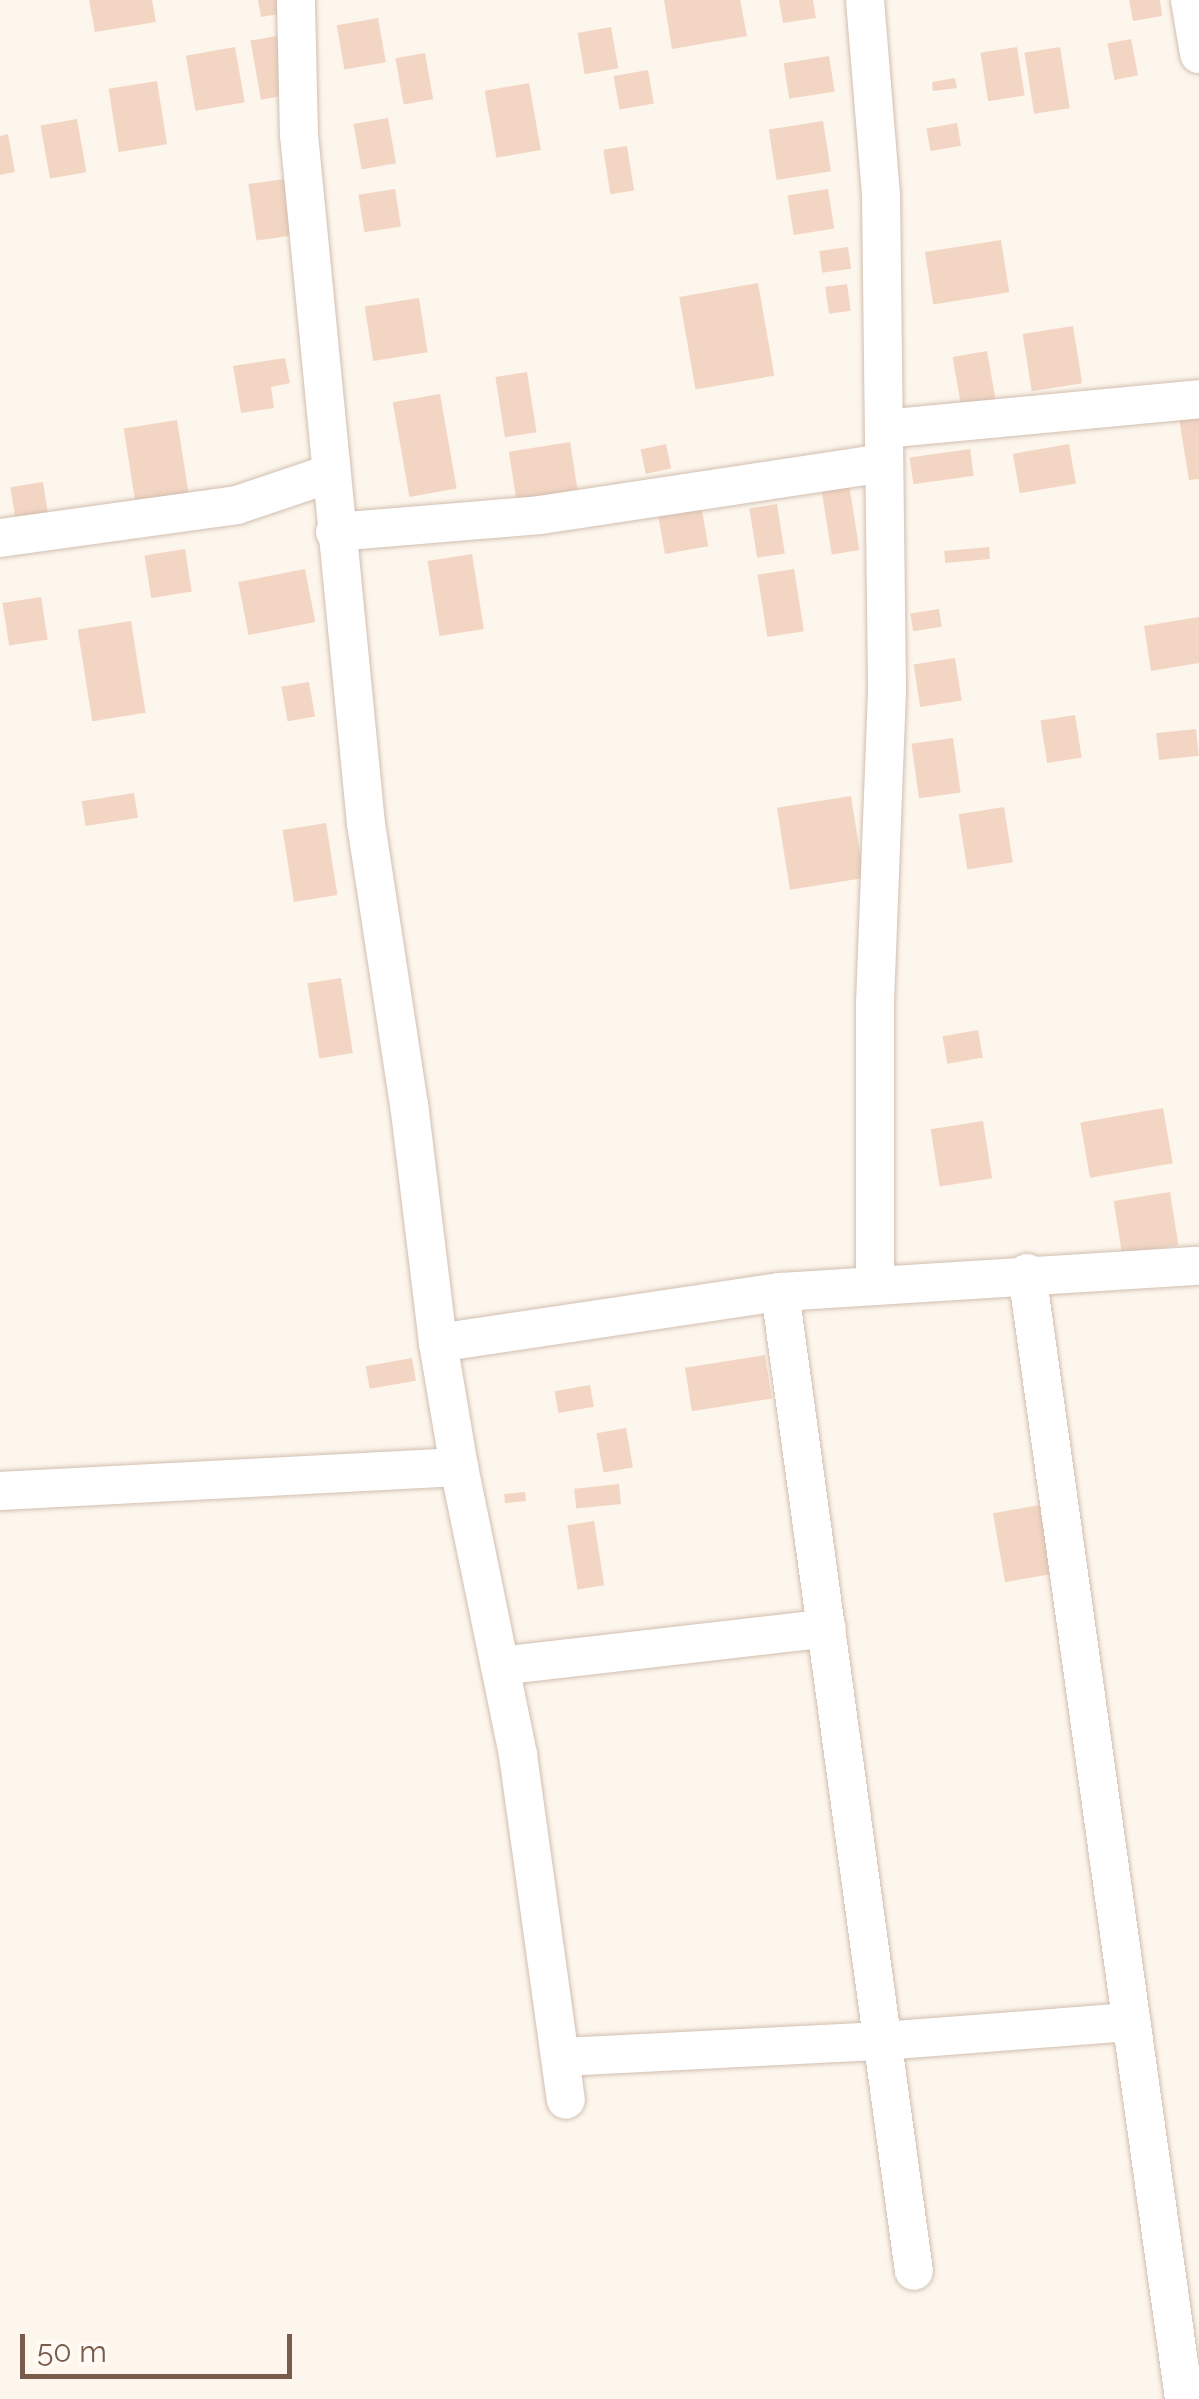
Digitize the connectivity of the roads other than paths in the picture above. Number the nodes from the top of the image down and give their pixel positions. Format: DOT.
graph roads {
  1 [pos="296,0"];
  2 [pos="865,0"];
  3 [pos="1190,0"];
  4 [pos="1199,54"];
  5 [pos="1199,398"];
  6 [pos="884,446"];
  7 [pos="329,474"];
  8 [pos="335,532"];
  9 [pos="0,538"];
  10 [pos="1199,1266"];
  11 [pos="1027,1273"];
  12 [pos="875,1285"];
  13 [pos="780,1292"];
  14 [pos="438,1343"];
  15 [pos="460,1467"];
  16 [pos="0,1491"];
  17 [pos="826,1628"];
  18 [pos="500,1666"];
  19 [pos="1129,2022"];
  20 [pos="882,2041"];
  21 [pos="563,2057"];
  22 [pos="566,2100"];
  23 [pos="914,2272"];
  24 [pos="1184,2399"];
  1 -- 7 [label="street"];
  2 -- 6 [label="street"];
  3 -- 4 [label="street"];
  5 -- 6 [label="street"];
  6 -- 8 [label="street"];
  6 -- 12 [label="street"];
  7 -- 8 [label="street"];
  7 -- 9 [label="street"];
  8 -- 14 [label="street"];
  10 -- 11 [label="street"];
  11 -- 12 [label="street"];
  11 -- 19 [label="street"];
  12 -- 13 [label="street"];
  13 -- 14 [label="street"];
  13 -- 17 [label="street"];
  14 -- 15 [label="street"];
  15 -- 16 [label="street"];
  15 -- 18 [label="street"];
  17 -- 18 [label="street"];
  17 -- 20 [label="street"];
  18 -- 21 [label="street"];
  19 -- 20 [label="street"];
  19 -- 24 [label="street"];
  20 -- 21 [label="street"];
  20 -- 23 [label="street"];
  21 -- 22 [label="street"];
}
